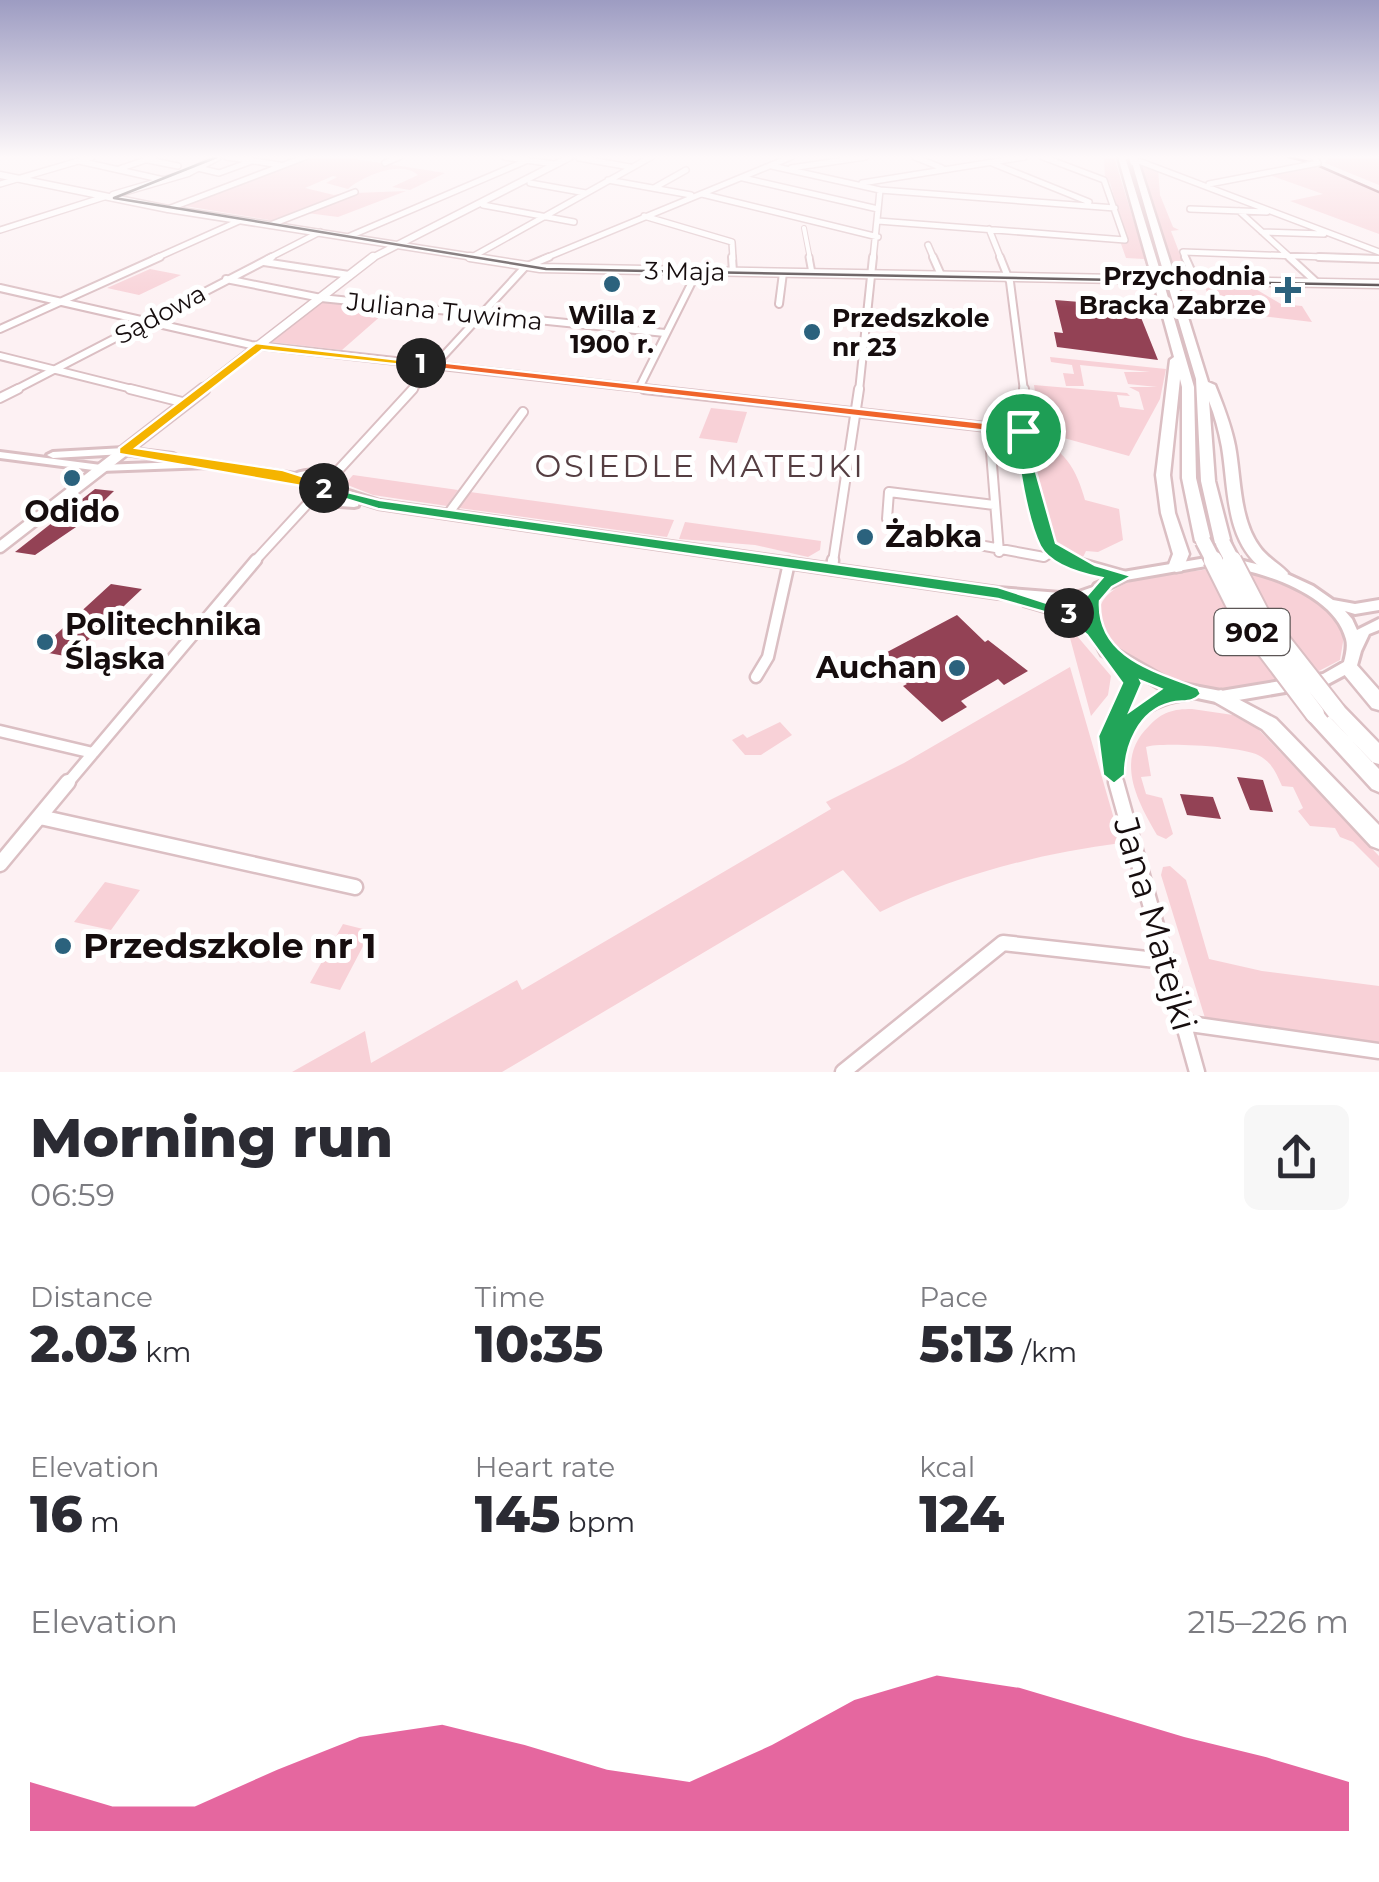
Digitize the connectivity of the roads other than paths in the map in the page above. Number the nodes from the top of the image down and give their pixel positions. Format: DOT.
graph roads {
  1 [pos="72,207"];
  2 [pos="157,207"];
  3 [pos="173,207"];
  4 [pos="316,207"];
  5 [pos="418,207"];
  6 [pos="466,207"];
  7 [pos="498,207"];
  8 [pos="560,207"];
  9 [pos="667,207"];
  10 [pos="748,207"];
  11 [pos="865,207"];
  12 [pos="1108,207"];
  13 [pos="1141,207"];
  14 [pos="1146,207"];
  15 [pos="1266,207"];
  16 [pos="1115,208"];
  17 [pos="168,209"];
  18 [pos="1190,209"];
  19 [pos="878,210"];
  20 [pos="1239,211"];
  21 [pos="1279,212"];
  22 [pos="544,216"];
  23 [pos="644,216"];
  24 [pos="239,221"];
  25 [pos="878,221"];
  26 [pos="574,222"];
  27 [pos="270,225"];
  28 [pos="804,228"];
  29 [pos="989,229"];
  30 [pos="0,230"];
  31 [pos="320,232"];
  32 [pos="1262,232"];
  33 [pos="1335,234"];
  34 [pos="350,236"];
  35 [pos="878,238"];
  36 [pos="393,243"];
  37 [pos="928,245"];
  38 [pos="1184,252"];
  39 [pos="1379,252"];
  40 [pos="1288,256"];
  41 [pos="472,257"];
  42 [pos="1379,259"];
  43 [pos="262,261"];
  44 [pos="525,267"];
  45 [pos="697,272"];
  46 [pos="732,272"];
  47 [pos="782,273"];
  48 [pos="812,274"];
  49 [pos="874,274"];
  50 [pos="349,276"];
  51 [pos="941,276"];
  52 [pos="1008,276"];
  53 [pos="1195,279"];
  54 [pos="226,280"];
  55 [pos="1315,281"];
  56 [pos="1379,284"];
  57 [pos="0,288"];
  58 [pos="321,298"];
  59 [pos="60,302"];
  60 [pos="779,304"];
  61 [pos="482,314"];
  62 [pos="147,321"];
  63 [pos="0,329"];
  64 [pos="665,333"];
  65 [pos="1175,336"];
  66 [pos="260,346"];
  67 [pos="1194,348"];
  68 [pos="0,356"];
  69 [pos="436,365"];
  70 [pos="54,370"];
  71 [pos="639,388"];
  72 [pos="0,398"];
  73 [pos="186,402"];
  74 [pos="522,412"];
  75 [pos="857,412"];
  76 [pos="989,426"];
  77 [pos="1023,431"];
  78 [pos="124,451"];
  79 [pos="5,457"];
  80 [pos="208,464"];
  81 [pos="102,468"];
  82 [pos="283,475"];
  83 [pos="334,475"];
  84 [pos="323,487"];
  85 [pos="311,500"];
  86 [pos="378,504"];
  87 [pos="994,505"];
  88 [pos="448,514"];
  89 [pos="0,546"];
  90 [pos="999,552"];
  91 [pos="1053,552"];
  92 [pos="789,563"];
  93 [pos="1176,567"];
  94 [pos="832,569"];
  95 [pos="1280,573"];
  96 [pos="1118,577"];
  97 [pos="1096,591"];
  98 [pos="998,593"];
  99 [pos="1323,598"];
  100 [pos="1379,604"];
  101 [pos="1379,624"];
  102 [pos="1094,630"];
  103 [pos="1356,647"];
  104 [pos="1112,655"];
  105 [pos="1349,668"];
  106 [pos="756,677"];
  107 [pos="1191,694"];
  108 [pos="1220,698"];
  109 [pos="1379,703"];
  110 [pos="1325,713"];
  111 [pos="0,730"];
  112 [pos="93,754"];
  113 [pos="1379,756"];
  114 [pos="1114,775"];
  115 [pos="1379,783"];
  116 [pos="40,817"];
  117 [pos="1379,839"];
  118 [pos="0,864"];
  119 [pos="355,887"];
  120 [pos="1166,960"];
  121 [pos="1183,1023"];
  122 [pos="1379,1051"];
  123 [pos="843,1072"];
  124 [pos="1197,1072"];
  1 -- 30 [label="street"];
  2 -- 17 [label="street, 3 Maja"];
  3 -- 17 [label="street"];
  4 -- 27 [label="street"];
  5 -- 34 [label="street"];
  6 -- 36 [label="street"];
  7 -- 22 [label="street"];
  8 -- 22 [label="street"];
  9 -- 23 [label="street"];
  10 -- 35 [label="street"];
  11 -- 19 [label="street"];
  12 -- 16 [label="street"];
  13 -- 65 [label="main road, 902"];
  14 -- 67 [label="main road, 902"];
  15 -- 21 [label="street"];
  16 -- 29 [label="street"];
  17 -- 24 [label="street, 3 Maja"];
  18 -- 20 [label="street"];
  19 -- 25 [label="street"];
  20 -- 21 [label="street"];
  20 -- 32 [label="street"];
  21 -- 33 [label="street"];
  22 -- 26 [label="street"];
  22 -- 41 [label="street"];
  23 -- 44 [label="street"];
  23 -- 46 [label="street"];
  24 -- 27 [label="street, 3 Maja"];
  24 -- 59 [label="street"];
  25 -- 29 [label="street"];
  25 -- 35 [label="street"];
  27 -- 31 [label="street, 3 Maja"];
  28 -- 48 [label="street"];
  29 -- 52 [label="street"];
  31 -- 34 [label="street, 3 Maja"];
  31 -- 43 [label="street, Sądowa"];
  32 -- 33 [label="street"];
  32 -- 40 [label="street"];
  33 -- 39 [label="street"];
  34 -- 36 [label="street, 3 Maja"];
  35 -- 49 [label="street"];
  36 -- 41 [label="street, 3 Maja"];
  36 -- 50 [label="street"];
  37 -- 51 [label="street"];
  38 -- 40 [label="street"];
  38 -- 53 [label="street"];
  40 -- 42 [label="street"];
  40 -- 55 [label="street"];
  41 -- 44 [label="street, 3 Maja"];
  43 -- 50 [label="street"];
  43 -- 54 [label="street, Sądowa"];
  44 -- 45 [label="street, 3 Maja"];
  44 -- 61 [label="street"];
  45 -- 46 [label="street, 3 Maja"];
  45 -- 64 [label="street"];
  46 -- 47 [label="street, 3 Maja"];
  47 -- 48 [label="street, 3 Maja"];
  47 -- 60 [label="street"];
  48 -- 49 [label="street, 3 Maja"];
  49 -- 51 [label="street, 3 Maja"];
  49 -- 75 [label="street"];
  50 -- 58 [label="street"];
  51 -- 52 [label="street, 3 Maja"];
  52 -- 53 [label="street, 3 Maja"];
  52 -- 77 [label="street"];
  53 -- 55 [label="street, 3 Maja"];
  54 -- 58 [label="street, Juliana Tuwima"];
  54 -- 62 [label="street, Sądowa"];
  55 -- 56 [label="street, 3 Maja"];
  57 -- 59 [label="street"];
  58 -- 61 [label="street, Juliana Tuwima"];
  58 -- 66 [label="street"];
  59 -- 62 [label="street"];
  59 -- 63 [label="street"];
  61 -- 64 [label="street, Juliana Tuwima"];
  61 -- 69 [label="street"];
  62 -- 66 [label="street"];
  62 -- 70 [label="street, Sądowa"];
  64 -- 71 [label="street"];
  65 -- 93 [label="main road"];
  65 -- 110 [label="main road, 902, bridge"];
  66 -- 69 [label="street"];
  66 -- 73 [label="street"];
  67 -- 95 [label="main road"];
  67 -- 110 [label="main road, 902, bridge"];
  68 -- 70 [label="street"];
  69 -- 71 [label="street"];
  69 -- 83 [label="street"];
  70 -- 72 [label="street, Sądowa"];
  70 -- 73 [label="street"];
  71 -- 75 [label="street"];
  73 -- 78 [label="street"];
  74 -- 88 [label="street"];
  75 -- 76 [label="street"];
  75 -- 94 [label="street"];
  76 -- 77 [label="street"];
  76 -- 87 [label="street"];
  77 -- 91 [label="street"];
  78 -- 79 [label="main road"];
  78 -- 80 [label="main road"];
  78 -- 81 [label="street"];
  79 -- 81 [label="main road"];
  80 -- 81 [label="main road"];
  80 -- 82 [label="main road"];
  81 -- 89 [label="street"];
  82 -- 83 [label="main road"];
  82 -- 84 [label="main road"];
  83 -- 84 [label="street"];
  84 -- 85 [label="street"];
  84 -- 86 [label="main road"];
  85 -- 86 [label="main road"];
  85 -- 112 [label="street"];
  86 -- 88 [label="main road"];
  87 -- 90 [label="street"];
  87 -- 90 [label="street"];
  88 -- 92 [label="main road"];
  90 -- 91 [label="street"];
  91 -- 96 [label="street"];
  92 -- 94 [label="main road"];
  92 -- 106 [label="street"];
  93 -- 95 [label="main road"];
  93 -- 96 [label="main road"];
  94 -- 98 [label="main road"];
  95 -- 99 [label="main road"];
  96 -- 97 [label="main road"];
  97 -- 98 [label="main road"];
  97 -- 102 [label="main road"];
  98 -- 102 [label="main road"];
  99 -- 100 [label="main road"];
  99 -- 103 [label="main road"];
  101 -- 103 [label="main road"];
  102 -- 104 [label="main road"];
  103 -- 105 [label="main road"];
  104 -- 107 [label="main road"];
  104 -- 114 [label="street, Jana Matejki"];
  105 -- 108 [label="main road"];
  105 -- 109 [label="main road"];
  107 -- 108 [label="main road"];
  107 -- 114 [label="street, Jana Matejki"];
  108 -- 117 [label="main road"];
  110 -- 113 [label="main road, 902"];
  110 -- 115 [label="main road, 902"];
  111 -- 112 [label="street"];
  112 -- 116 [label="street"];
  114 -- 120 [label="street, Jana Matejki"];
  116 -- 118 [label="street"];
  116 -- 119 [label="street"];
  120 -- 121 [label="street, Jana Matejki"];
  120 -- 123 [label="street"];
  121 -- 122 [label="street"];
  121 -- 124 [label="street, Jana Matejki"];
}
